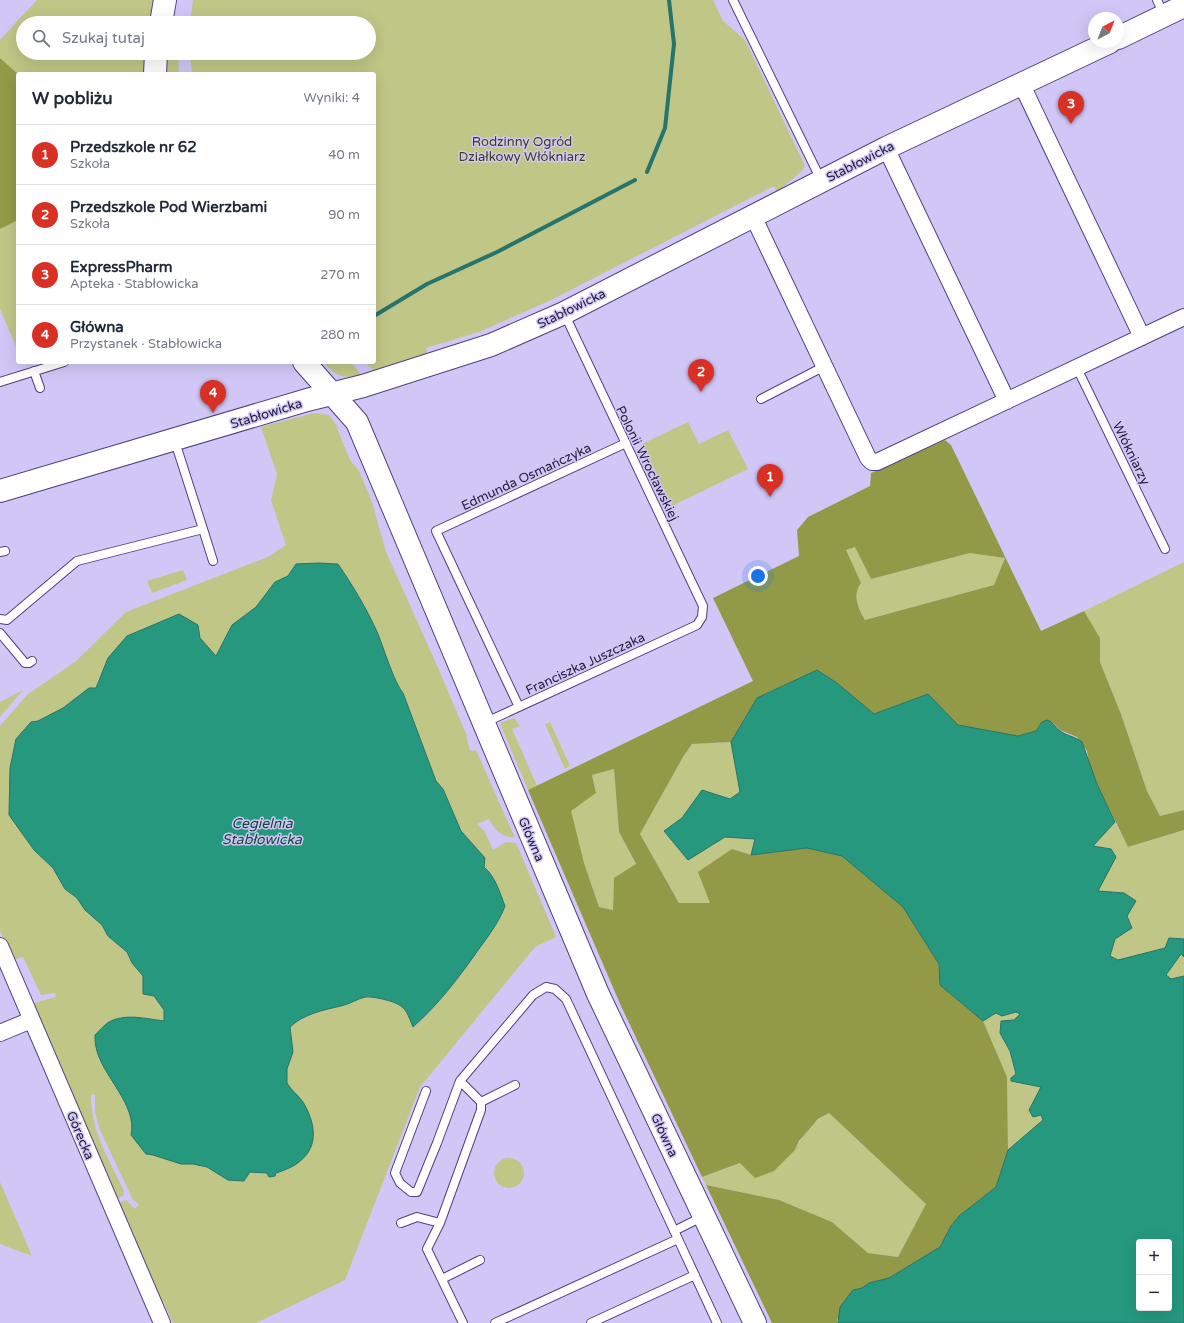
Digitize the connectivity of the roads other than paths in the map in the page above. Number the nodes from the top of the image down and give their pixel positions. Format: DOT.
graph roads {
  1 [pos="165,0"];
  2 [pos="733,0"];
  3 [pos="1184,6"];
  4 [pos="1161,8"];
  5 [pos="162,16"];
  6 [pos="1124,34"];
  7 [pos="1097,48"];
  8 [pos="156,60"];
  9 [pos="155,72"];
  10 [pos="1021,83"];
  11 [pos="886,148"];
  12 [pos="821,181"];
  13 [pos="753,216"];
  14 [pos="564,312"];
  15 [pos="1184,317"];
  16 [pos="1142,337"];
  17 [pos="57,364"];
  18 [pos="306,364"];
  19 [pos="825,366"];
  20 [pos="1077,368"];
  21 [pos="34,371"];
  22 [pos="0,382"];
  23 [pos="40,388"];
  24 [pos="332,393"];
  25 [pos="761,399"];
  26 [pos="1007,401"];
  27 [pos="626,444"];
  28 [pos="178,451"];
  29 [pos="0,491"];
  30 [pos="203,529"];
  31 [pos="1165,549"];
  32 [pos="213,561"];
  33 [pos="0,619"];
  34 [pos="697,625"];
  35 [pos="0,633"];
  36 [pos="32,661"];
  37 [pos="519,707"];
  38 [pos="484,723"];
  39 [pos="0,946"];
  40 [pos="31,1020"];
  41 [pos="0,1033"];
  42 [pos="460,1081"];
  43 [pos="515,1085"];
  44 [pos="426,1092"];
  45 [pos="481,1102"];
  46 [pos="704,1216"];
  47 [pos="402,1223"];
  48 [pos="440,1223"];
  49 [pos="674,1231"];
  50 [pos="678,1239"];
  51 [pos="480,1260"];
  52 [pos="695,1275"];
  53 [pos="442,1279"];
  54 [pos="162,1323"];
  55 [pos="463,1323"];
  56 [pos="495,1323"];
  57 [pos="591,1323"];
  58 [pos="717,1323"];
  59 [pos="755,1323"];
  1 -- 5 [label="street"];
  2 -- 12 [label="lane"];
  3 -- 4 [label="street"];
  4 -- 6 [label="street"];
  7 -- 10 [label="street, Stabłowicka"];
  8 -- 9 [label="street"];
  10 -- 11 [label="street, Stabłowicka"];
  10 -- 16 [label="street"];
  11 -- 12 [label="street, Stabłowicka"];
  11 -- 26 [label="street"];
  12 -- 13 [label="street, Stabłowicka"];
  13 -- 14 [label="street, Stabłowicka"];
  13 -- 19 [label="street"];
  14 -- 24 [label="street, Stabłowicka"];
  14 -- 27 [label="lane, Polonii Wrocławskiej"];
  15 -- 16 [label="street"];
  16 -- 20 [label="street"];
  17 -- 21 [label="lane"];
  18 -- 24 [label="street, Główna"];
  19 -- 25 [label="lane"];
  19 -- 26 [label="street"];
  20 -- 26 [label="street"];
  20 -- 31 [label="lane, Włókniarzy"];
  21 -- 22 [label="lane"];
  21 -- 23 [label="lane"];
  24 -- 29 [label="street, Stabłowicka"];
  24 -- 38 [label="street, Główna"];
  27 -- 34 [label="lane, Polonii Wrocławskiej"];
  27 -- 37 [label="lane, Edmunda Osmańczyka"];
  28 -- 30 [label="lane"];
  30 -- 32 [label="lane"];
  30 -- 33 [label="lane"];
  34 -- 37 [label="lane, Franciszka Juszczaka"];
  35 -- 36 [label="lane"];
  37 -- 38 [label="lane, Franciszka Juszczaka"];
  38 -- 46 [label="street, Główna"];
  39 -- 40 [label="street, Górecka"];
  40 -- 41 [label="street"];
  40 -- 54 [label="street, Górecka"];
  42 -- 44 [label="lane"];
  42 -- 45 [label="lane"];
  42 -- 49 [label="lane"];
  43 -- 45 [label="lane"];
  45 -- 48 [label="lane"];
  46 -- 49 [label="lane"];
  46 -- 59 [label="street, Główna"];
  47 -- 48 [label="lane"];
  48 -- 53 [label="lane"];
  49 -- 50 [label="lane"];
  50 -- 52 [label="lane"];
  50 -- 56 [label="lane"];
  51 -- 53 [label="lane"];
  52 -- 57 [label="lane"];
  52 -- 58 [label="lane"];
  53 -- 55 [label="lane"];
}
